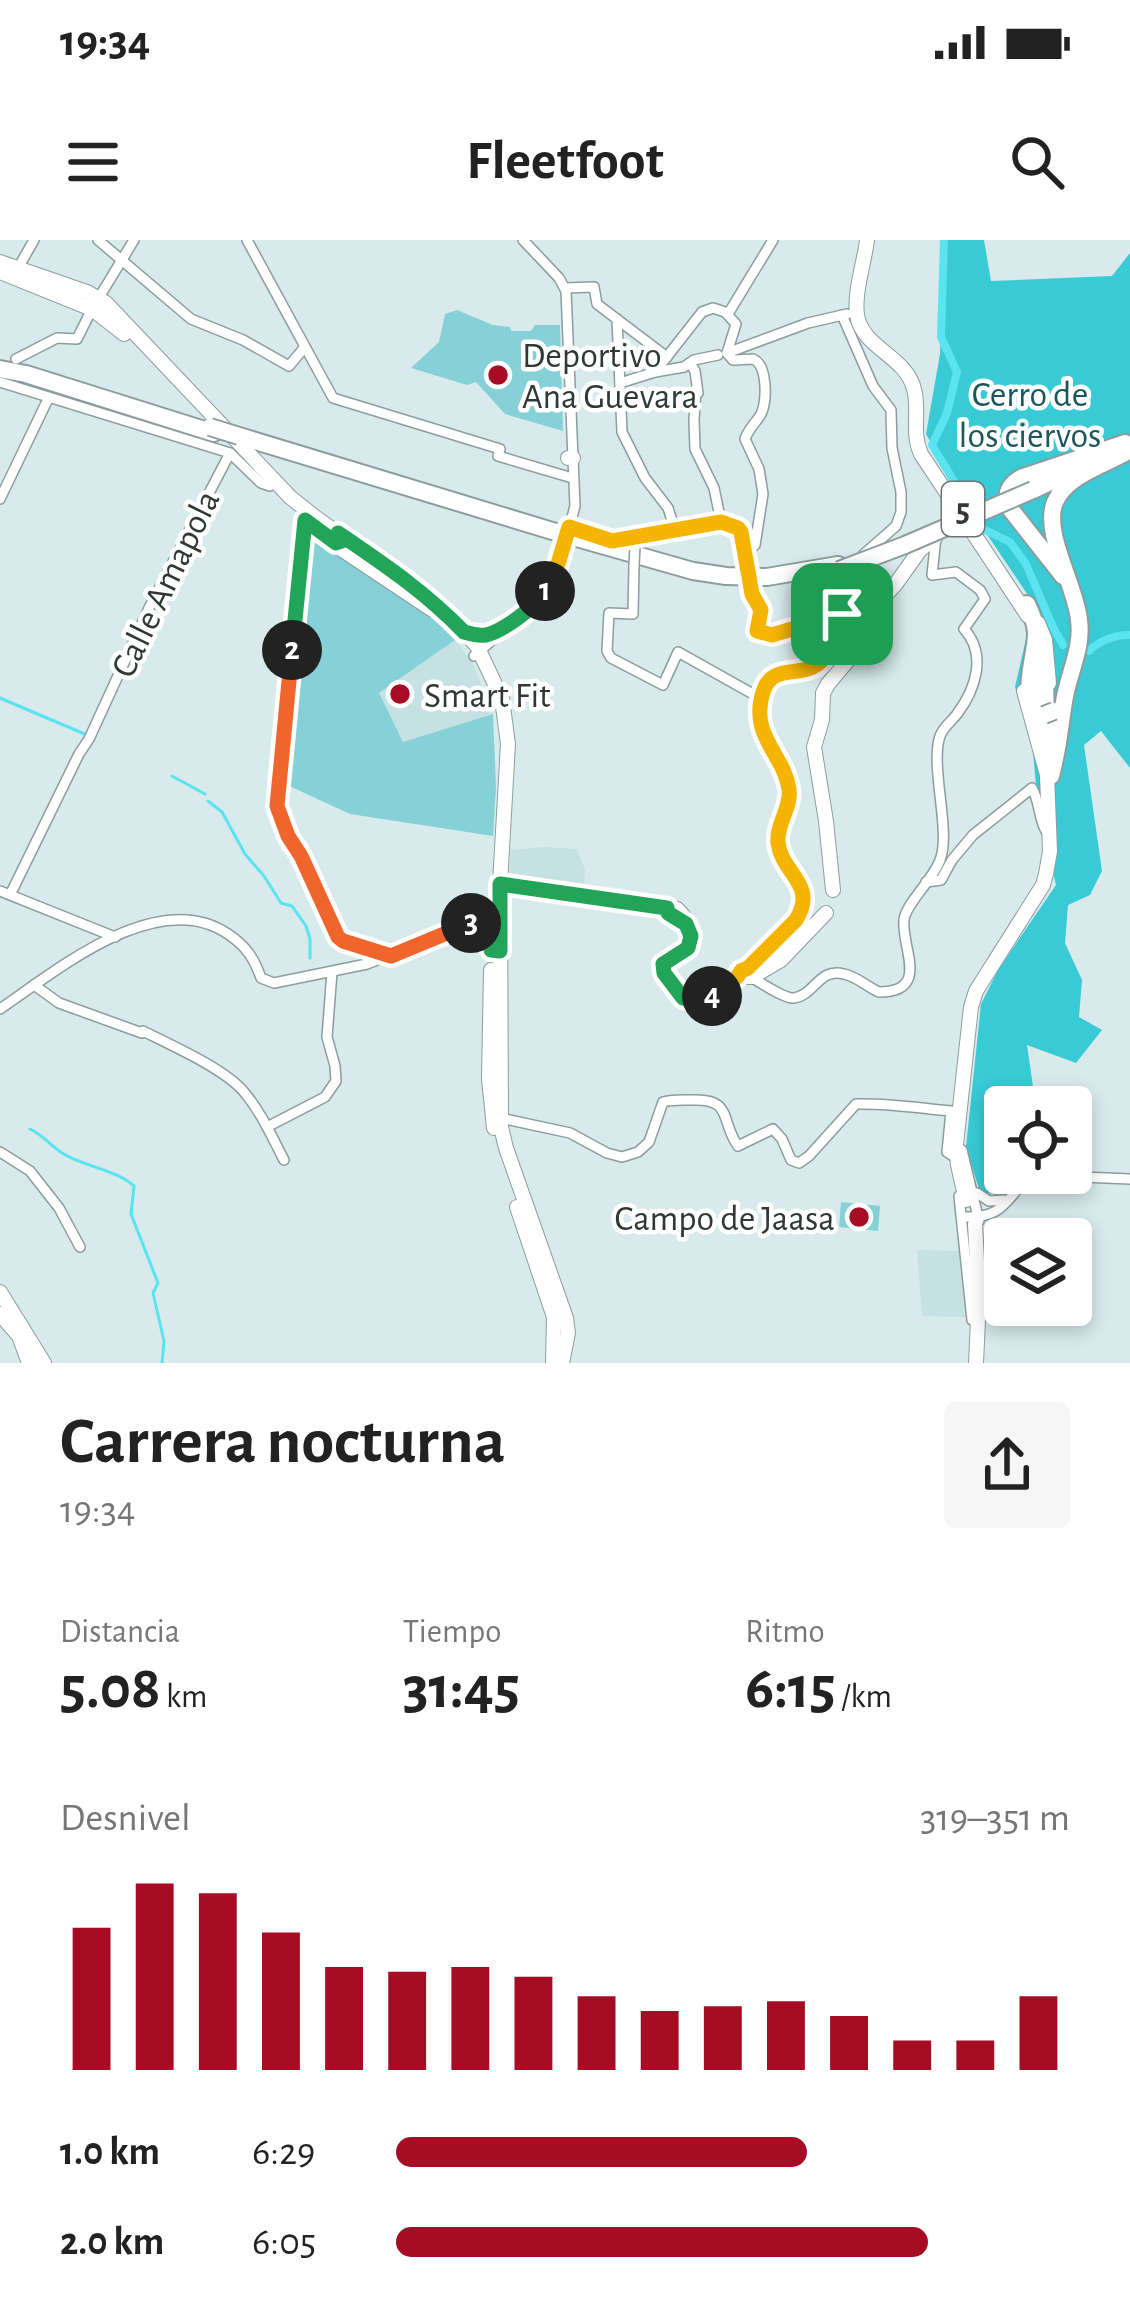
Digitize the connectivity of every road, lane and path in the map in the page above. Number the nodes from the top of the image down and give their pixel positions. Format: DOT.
graph roads {
  1 [pos="34,240"];
  2 [pos="98,240"];
  3 [pos="134,240"];
  4 [pos="247,240"];
  5 [pos="520,240"];
  6 [pos="772,240"];
  7 [pos="869,240"];
  8 [pos="0,262"];
  9 [pos="122,262"];
  10 [pos="18,268"];
  11 [pos="0,272"];
  12 [pos="565,288"];
  13 [pos="96,304"];
  14 [pos="853,313"];
  15 [pos="728,314"];
  16 [pos="617,319"];
  17 [pos="304,348"];
  18 [pos="722,354"];
  19 [pos="667,357"];
  20 [pos="5,364"];
  21 [pos="689,364"];
  22 [pos="659,372"];
  23 [pos="0,382"];
  24 [pos="620,383"];
  25 [pos="49,397"];
  26 [pos="237,443"];
  27 [pos="1129,444"];
  28 [pos="571,458"];
  29 [pos="568,477"];
  30 [pos="270,486"];
  31 [pos="0,499"];
  32 [pos="953,499"];
  33 [pos="310,518"];
  34 [pos="721,522"];
  35 [pos="969,522"];
  36 [pos="568,528"];
  37 [pos="676,530"];
  38 [pos="980,535"];
  39 [pos="939,536"];
  40 [pos="335,537"];
  41 [pos="636,542"];
  42 [pos="748,548"];
  43 [pos="553,574"];
  44 [pos="1027,604"];
  45 [pos="842,614"];
  46 [pos="464,632"];
  47 [pos="489,634"];
  48 [pos="475,651"];
  49 [pos="1031,675"];
  50 [pos="761,699"];
  51 [pos="1048,708"];
  52 [pos="501,721"];
  53 [pos="1049,775"];
  54 [pos="1049,834"];
  55 [pos="501,867"];
  56 [pos="926,882"];
  57 [pos="500,884"];
  58 [pos="6,892"];
  59 [pos="492,908"];
  60 [pos="476,921"];
  61 [pos="491,928"];
  62 [pos="115,938"];
  63 [pos="496,951"];
  64 [pos="391,956"];
  65 [pos="332,972"];
  66 [pos="746,975"];
  67 [pos="34,986"];
  68 [pos="0,1009"];
  69 [pos="501,1118"];
  70 [pos="266,1127"];
  71 [pos="956,1148"];
  72 [pos="0,1152"];
  73 [pos="284,1160"];
  74 [pos="1092,1173"];
  75 [pos="1130,1178"];
  76 [pos="1009,1194"];
  77 [pos="1004,1200"];
  78 [pos="970,1213"];
  79 [pos="80,1246"];
  80 [pos="0,1292"];
  81 [pos="559,1313"];
  82 [pos="0,1314"];
  83 [pos="975,1331"];
  84 [pos="561,1334"];
  85 [pos="32,1354"];
  86 [pos="553,1363"];
  87 [pos="562,1363"];
  1 -- 10 [label="street"];
  2 -- 9 [label="street"];
  3 -- 9 [label="street"];
  4 -- 17 [label="street"];
  5 -- 12 [label="street"];
  5 -- 28 [label="street"];
  6 -- 15 [label="street"];
  7 -- 14 [label="main road, 5"];
  8 -- 10 [label="main road"];
  9 -- 13 [label="street"];
  9 -- 17 [label="street"];
  10 -- 13 [label="main road"];
  11 -- 13 [label="main road"];
  12 -- 16 [label="street"];
  12 -- 28 [label="street"];
  13 -- 20 [label="street"];
  13 -- 30 [label="main road"];
  13 -- 33 [label="main road"];
  14 -- 18 [label="street"];
  14 -- 32 [label="main road, 5"];
  14 -- 32 [label="main road, 5"];
  14 -- 45 [label="street"];
  15 -- 18 [label="street"];
  15 -- 19 [label="street"];
  16 -- 19 [label="street"];
  16 -- 24 [label="street"];
  17 -- 29 [label="street"];
  18 -- 21 [label="street"];
  18 -- 42 [label="street"];
  19 -- 22 [label="street"];
  20 -- 26 [label="highway, bridge"];
  21 -- 22 [label="street"];
  21 -- 34 [label="street"];
  22 -- 24 [label="street"];
  23 -- 25 [label="street"];
  24 -- 37 [label="street"];
  25 -- 26 [label="street"];
  25 -- 31 [label="street"];
  26 -- 27 [label="highway, bridge"];
  26 -- 30 [label="street"];
  26 -- 58 [label="street, Calle Amapola"];
  27 -- 51 [label="highway"];
  27 -- 51 [label="highway"];
  28 -- 29 [label="street"];
  28 -- 36 [label="street"];
  29 -- 36 [label="street"];
  30 -- 33 [label="main road"];
  32 -- 35 [label="main road, 5"];
  32 -- 38 [label="main road"];
  32 -- 39 [label="main road"];
  33 -- 40 [label="main road"];
  33 -- 64 [label="street"];
  34 -- 37 [label="street"];
  34 -- 42 [label="street"];
  35 -- 38 [label="main road, 5"];
  35 -- 39 [label="main road"];
  35 -- 51 [label="main road, 5"];
  36 -- 41 [label="street"];
  36 -- 43 [label="street, bridge"];
  37 -- 41 [label="street"];
  38 -- 44 [label="main road, 5"];
  39 -- 56 [label="street"];
  39 -- 66 [label="main road"];
  40 -- 46 [label="main road"];
  40 -- 48 [label="main road"];
  41 -- 50 [label="street, bridge"];
  42 -- 45 [label="street, bridge"];
  43 -- 47 [label="street"];
  43 -- 48 [label="street"];
  44 -- 49 [label="highway"];
  44 -- 53 [label="main road, 5"];
  45 -- 50 [label="street"];
  46 -- 47 [label="main road"];
  46 -- 48 [label="main road"];
  47 -- 48 [label="street"];
  48 -- 52 [label="main road"];
  49 -- 51 [label="highway"];
  49 -- 53 [label="highway"];
  50 -- 66 [label="street"];
  51 -- 53 [label="main road, 5"];
  51 -- 53 [label="highway"];
  52 -- 55 [label="main road"];
  52 -- 59 [label="main road"];
  53 -- 54 [label="main road, 5"];
  53 -- 71 [label="main road, 5"];
  54 -- 56 [label="street"];
  54 -- 71 [label="main road, 5"];
  55 -- 57 [label="main road"];
  55 -- 59 [label="main road"];
  56 -- 66 [label="street"];
  57 -- 63 [label="main road"];
  57 -- 66 [label="main road"];
  58 -- 62 [label="street"];
  59 -- 60 [label="street"];
  59 -- 61 [label="main road"];
  60 -- 61 [label="main road"];
  60 -- 64 [label="street"];
  61 -- 63 [label="main road"];
  62 -- 65 [label="street"];
  62 -- 67 [label="street"];
  63 -- 69 [label="main road"];
  63 -- 81 [label="main road"];
  64 -- 65 [label="street"];
  65 -- 70 [label="street"];
  67 -- 68 [label="street"];
  67 -- 70 [label="street"];
  69 -- 71 [label="street"];
  69 -- 81 [label="main road"];
  70 -- 73 [label="street"];
  71 -- 78 [label="main road, 5"];
  72 -- 79 [label="street"];
  74 -- 75 [label="street"];
  75 -- 78 [label="street"];
  76 -- 77 [label="street"];
  77 -- 78 [label="street"];
  77 -- 78 [label="street"];
  78 -- 83 [label="main road, 5"];
  80 -- 85 [label="main road"];
  81 -- 84 [label="main road"];
  82 -- 85 [label="main road"];
  84 -- 86 [label="main road"];
  84 -- 87 [label="main road"];
}
